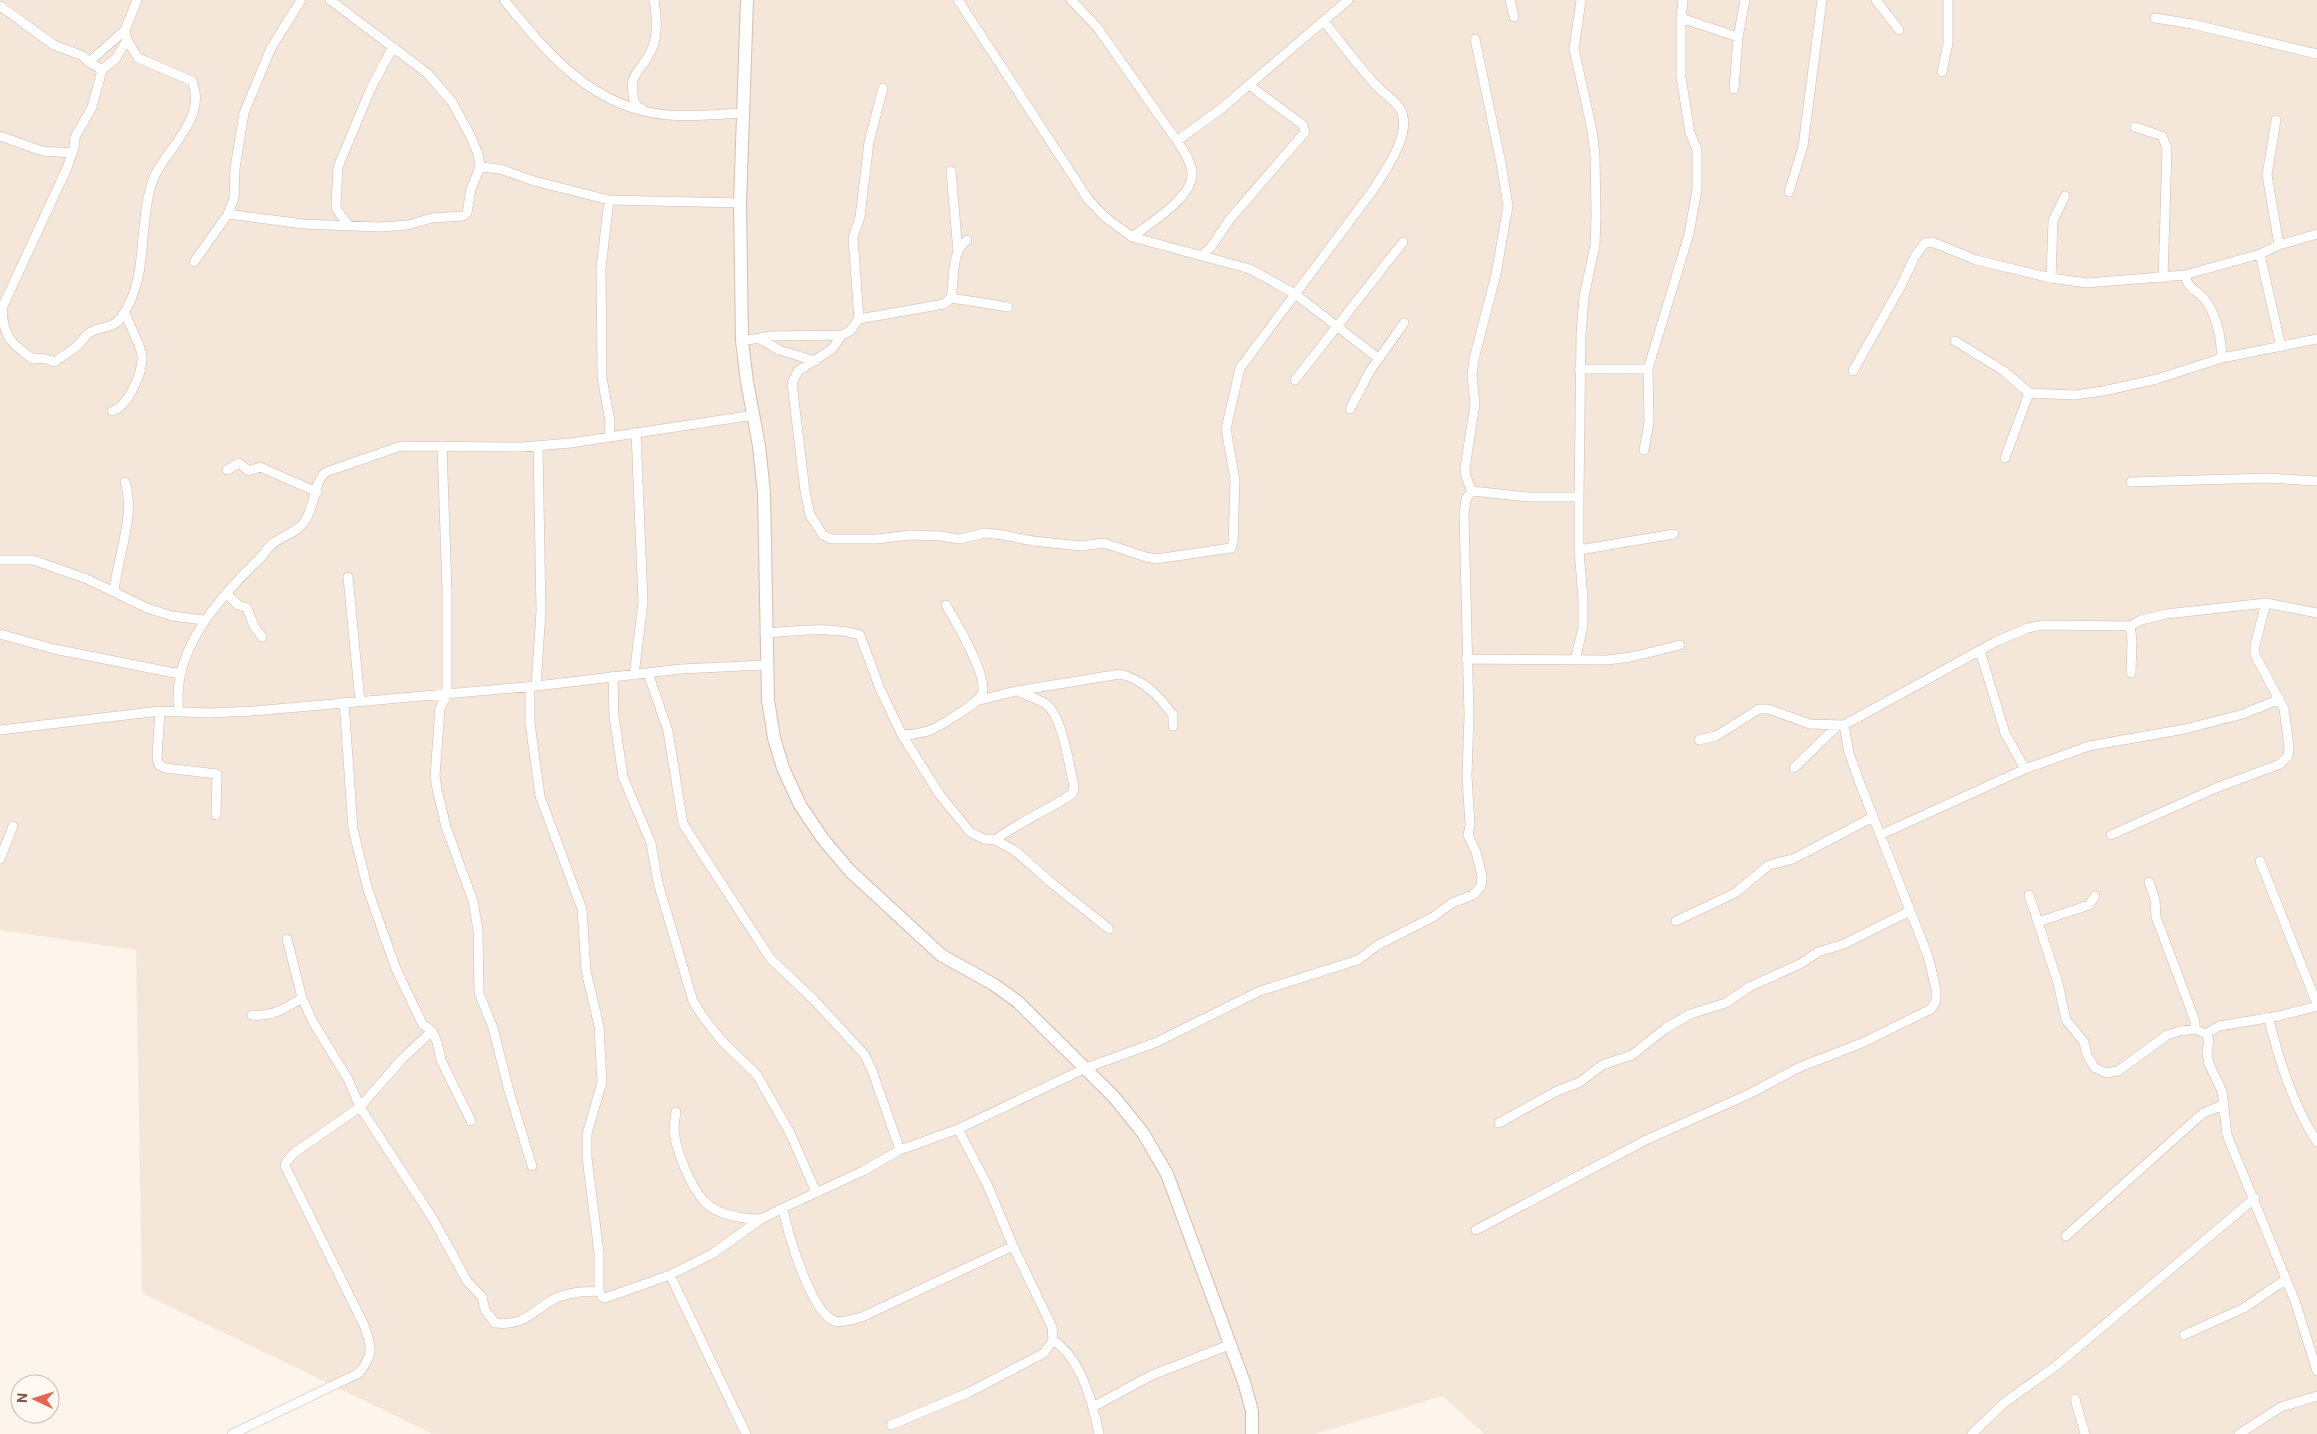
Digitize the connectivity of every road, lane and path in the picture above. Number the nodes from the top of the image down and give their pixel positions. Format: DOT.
graph roads {
  1 [pos="137,0"];
  2 [pos="301,0"];
  3 [pos="330,0"];
  4 [pos="504,0"];
  5 [pos="654,0"];
  6 [pos="747,0"];
  7 [pos="958,0"];
  8 [pos="1070,0"];
  9 [pos="1348,0"];
  10 [pos="1510,0"];
  11 [pos="1581,0"];
  12 [pos="1683,0"];
  13 [pos="1745,0"];
  14 [pos="1822,0"];
  15 [pos="1876,0"];
  16 [pos="1948,0"];
  17 [pos="0,6"];
  18 [pos="1514,17"];
  19 [pos="1681,18"];
  20 [pos="2155,18"];
  21 [pos="1324,21"];
  22 [pos="125,30"];
  23 [pos="1899,30"];
  24 [pos="1738,37"];
  25 [pos="1475,39"];
  26 [pos="127,40"];
  27 [pos="393,47"];
  28 [pos="2317,54"];
  29 [pos="88,62"];
  30 [pos="102,70"];
  31 [pos="1942,72"];
  32 [pos="1249,85"];
  33 [pos="883,88"];
  34 [pos="1734,89"];
  35 [pos="646,111"];
  36 [pos="744,113"];
  37 [pos="2276,120"];
  38 [pos="2135,127"];
  39 [pos="0,136"];
  40 [pos="1177,141"];
  41 [pos="72,153"];
  42 [pos="480,167"];
  43 [pos="951,171"];
  44 [pos="1789,192"];
  45 [pos="2065,196"];
  46 [pos="609,200"];
  47 [pos="740,203"];
  48 [pos="228,214"];
  49 [pos="349,226"];
  50 [pos="2317,234"];
  51 [pos="1132,237"];
  52 [pos="967,240"];
  53 [pos="1403,242"];
  54 [pos="2279,245"];
  55 [pos="958,252"];
  56 [pos="2260,254"];
  57 [pos="1201,256"];
  58 [pos="194,262"];
  59 [pos="2185,275"];
  60 [pos="2051,278"];
  61 [pos="2163,278"];
  62 [pos="1296,294"];
  63 [pos="951,298"];
  64 [pos="1008,307"];
  65 [pos="125,313"];
  66 [pos="859,319"];
  67 [pos="1404,323"];
  68 [pos="1335,326"];
  69 [pos="842,335"];
  70 [pos="760,339"];
  71 [pos="2317,339"];
  72 [pos="742,341"];
  73 [pos="1955,341"];
  74 [pos="2281,346"];
  75 [pos="1378,358"];
  76 [pos="2222,358"];
  77 [pos="815,360"];
  78 [pos="1580,369"];
  79 [pos="1648,369"];
  80 [pos="1853,371"];
  81 [pos="1295,380"];
  82 [pos="2029,393"];
  83 [pos="1350,409"];
  84 [pos="112,411"];
  85 [pos="754,415"];
  86 [pos="636,432"];
  87 [pos="609,438"];
  88 [pos="442,446"];
  89 [pos="538,446"];
  90 [pos="1644,450"];
  91 [pos="2005,458"];
  92 [pos="227,470"];
  93 [pos="2317,481"];
  94 [pos="124,482"];
  95 [pos="2131,482"];
  96 [pos="1472,491"];
  97 [pos="317,492"];
  98 [pos="1578,497"];
  99 [pos="1674,534"];
  100 [pos="1579,550"];
  101 [pos="0,560"];
  102 [pos="348,577"];
  103 [pos="114,592"];
  104 [pos="226,593"];
  105 [pos="2266,603"];
  106 [pos="946,605"];
  107 [pos="2317,613"];
  108 [pos="204,620"];
  109 [pos="2130,626"];
  110 [pos="765,633"];
  111 [pos="0,634"];
  112 [pos="262,637"];
  113 [pos="1680,645"];
  114 [pos="1980,651"];
  115 [pos="1466,659"];
  116 [pos="1575,660"];
  117 [pos="766,664"];
  118 [pos="648,673"];
  119 [pos="2131,673"];
  120 [pos="180,674"];
  121 [pos="634,675"];
  122 [pos="614,676"];
  123 [pos="533,686"];
  124 [pos="1016,691"];
  125 [pos="447,695"];
  126 [pos="2280,698"];
  127 [pos="976,701"];
  128 [pos="344,702"];
  129 [pos="360,702"];
  130 [pos="160,711"];
  131 [pos="179,712"];
  132 [pos="1841,725"];
  133 [pos="1173,726"];
  134 [pos="0,730"];
  135 [pos="902,735"];
  136 [pos="1699,740"];
  137 [pos="1794,768"];
  138 [pos="2025,769"];
  139 [pos="216,815"];
  140 [pos="1873,817"];
  141 [pos="13,826"];
  142 [pos="1880,835"];
  143 [pos="2111,835"];
  144 [pos="995,840"];
  145 [pos="0,859"];
  146 [pos="2260,861"];
  147 [pos="2149,882"];
  148 [pos="2029,895"];
  149 [pos="2095,896"];
  150 [pos="1910,911"];
  151 [pos="1676,921"];
  152 [pos="2038,922"];
  153 [pos="1109,929"];
  154 [pos="287,939"];
  155 [pos="302,998"];
  156 [pos="2317,1005"];
  157 [pos="252,1015"];
  158 [pos="2268,1017"];
  159 [pos="2195,1029"];
  160 [pos="432,1031"];
  161 [pos="2206,1034"];
  162 [pos="1086,1068"];
  163 [pos="2223,1105"];
  164 [pos="360,1107"];
  165 [pos="676,1112"];
  166 [pos="471,1121"];
  167 [pos="1499,1123"];
  168 [pos="958,1129"];
  169 [pos="2317,1142"];
  170 [pos="900,1150"];
  171 [pos="532,1166"];
  172 [pos="816,1192"];
  173 [pos="2255,1198"];
  174 [pos="783,1208"];
  175 [pos="762,1220"];
  176 [pos="1476,1230"];
  177 [pos="2066,1236"];
  178 [pos="1013,1246"];
  179 [pos="670,1275"];
  180 [pos="2285,1280"];
  181 [pos="600,1291"];
  182 [pos="2184,1335"];
  183 [pos="1053,1340"];
  184 [pos="1229,1345"];
  185 [pos="2317,1371"];
  186 [pos="2317,1396"];
  187 [pos="2075,1399"];
  188 [pos="1093,1407"];
  189 [pos="891,1425"];
  190 [pos="232,1434"];
  191 [pos="746,1434"];
  192 [pos="1099,1434"];
  193 [pos="1252,1434"];
  194 [pos="1972,1434"];
  195 [pos="2085,1434"];
  196 [pos="2239,1434"];
  1 -- 22 [label="street"];
  2 -- 48 [label="street"];
  3 -- 27 [label="street"];
  4 -- 35 [label="street"];
  5 -- 35 [label="street"];
  6 -- 36 [label="street"];
  7 -- 51 [label="street"];
  8 -- 40 [label="street"];
  9 -- 21 [label="street"];
  10 -- 18 [label="street"];
  11 -- 78 [label="street"];
  12 -- 19 [label="street"];
  13 -- 24 [label="street"];
  14 -- 44 [label="street"];
  15 -- 23 [label="street"];
  16 -- 31 [label="street"];
  17 -- 29 [label="street"];
  19 -- 24 [label="street"];
  19 -- 79 [label="street"];
  20 -- 28 [label="street"];
  21 -- 32 [label="street"];
  21 -- 62 [label="street"];
  22 -- 26 [label="street"];
  22 -- 29 [label="street"];
  24 -- 34 [label="street"];
  25 -- 96 [label="street"];
  26 -- 30 [label="street"];
  26 -- 65 [label="street"];
  27 -- 42 [label="street"];
  27 -- 49 [label="street"];
  29 -- 30 [label="street"];
  30 -- 41 [label="street"];
  32 -- 40 [label="street"];
  32 -- 57 [label="street"];
  33 -- 66 [label="street"];
  35 -- 36 [label="street"];
  36 -- 47 [label="street"];
  37 -- 54 [label="street"];
  38 -- 61 [label="street"];
  39 -- 41 [label="street"];
  40 -- 51 [label="street"];
  41 -- 65 [label="street"];
  42 -- 46 [label="street"];
  42 -- 49 [label="street"];
  43 -- 55 [label="street"];
  45 -- 60 [label="street"];
  46 -- 47 [label="street"];
  46 -- 87 [label="street"];
  47 -- 72 [label="street"];
  48 -- 49 [label="street"];
  48 -- 58 [label="street"];
  50 -- 54 [label="street"];
  51 -- 57 [label="street"];
  52 -- 55 [label="street"];
  53 -- 68 [label="street"];
  54 -- 56 [label="street"];
  55 -- 63 [label="street"];
  56 -- 59 [label="street"];
  56 -- 74 [label="street"];
  57 -- 62 [label="street"];
  59 -- 61 [label="street"];
  59 -- 76 [label="street"];
  60 -- 61 [label="street"];
  60 -- 80 [label="street"];
  62 -- 68 [label="street"];
  62 -- 77 [label="street"];
  63 -- 64 [label="street"];
  63 -- 66 [label="street"];
  65 -- 84 [label="street"];
  66 -- 69 [label="street"];
  67 -- 75 [label="street"];
  68 -- 75 [label="street"];
  68 -- 81 [label="street"];
  69 -- 70 [label="street"];
  69 -- 77 [label="street"];
  70 -- 72 [label="street"];
  70 -- 77 [label="street"];
  71 -- 74 [label="street"];
  72 -- 85 [label="street"];
  73 -- 82 [label="street"];
  74 -- 76 [label="street"];
  75 -- 83 [label="street"];
  76 -- 82 [label="street"];
  78 -- 79 [label="street"];
  78 -- 98 [label="street"];
  79 -- 90 [label="street"];
  82 -- 91 [label="street"];
  85 -- 86 [label="street"];
  85 -- 110 [label="street"];
  86 -- 87 [label="street"];
  86 -- 121 [label="street"];
  87 -- 89 [label="street"];
  88 -- 89 [label="street"];
  88 -- 97 [label="street"];
  88 -- 125 [label="street"];
  89 -- 123 [label="street"];
  92 -- 97 [label="street"];
  93 -- 95 [label="street"];
  94 -- 103 [label="street"];
  96 -- 98 [label="street"];
  96 -- 115 [label="street"];
  97 -- 104 [label="street"];
  98 -- 100 [label="street"];
  99 -- 100 [label="street"];
  100 -- 116 [label="street"];
  101 -- 103 [label="street"];
  102 -- 129 [label="street"];
  103 -- 108 [label="street"];
  104 -- 108 [label="street"];
  104 -- 112 [label="street"];
  105 -- 107 [label="street"];
  105 -- 109 [label="street"];
  105 -- 126 [label="street"];
  106 -- 127 [label="street"];
  108 -- 120 [label="street"];
  109 -- 114 [label="street"];
  109 -- 119 [label="street"];
  110 -- 117 [label="street"];
  110 -- 135 [label="street"];
  111 -- 120 [label="street"];
  113 -- 116 [label="street"];
  114 -- 132 [label="street"];
  114 -- 138 [label="street"];
  115 -- 116 [label="street"];
  115 -- 162 [label="street"];
  117 -- 118 [label="street"];
  117 -- 162 [label="street"];
  118 -- 121 [label="street"];
  118 -- 170 [label="street"];
  120 -- 131 [label="street"];
  121 -- 122 [label="street"];
  122 -- 123 [label="street"];
  122 -- 172 [label="street"];
  123 -- 125 [label="street"];
  123 -- 181 [label="street"];
  124 -- 127 [label="street"];
  124 -- 133 [label="street"];
  124 -- 144 [label="street"];
  125 -- 129 [label="street"];
  125 -- 171 [label="street"];
  126 -- 138 [label="street"];
  126 -- 143 [label="street"];
  127 -- 135 [label="street"];
  128 -- 129 [label="street"];
  128 -- 131 [label="street"];
  128 -- 160 [label="street"];
  130 -- 131 [label="street"];
  130 -- 134 [label="street"];
  130 -- 139 [label="street"];
  132 -- 136 [label="street"];
  132 -- 137 [label="street"];
  132 -- 140 [label="street"];
  135 -- 144 [label="street"];
  138 -- 142 [label="street"];
  140 -- 142 [label="street"];
  140 -- 151 [label="street"];
  141 -- 145 [label="street"];
  142 -- 150 [label="street"];
  144 -- 153 [label="street"];
  146 -- 156 [label="street"];
  147 -- 159 [label="street"];
  148 -- 152 [label="street"];
  149 -- 152 [label="street"];
  150 -- 167 [label="street"];
  150 -- 176 [label="street"];
  152 -- 159 [label="street"];
  154 -- 155 [label="street"];
  155 -- 157 [label="street"];
  155 -- 164 [label="street"];
  156 -- 158 [label="street"];
  158 -- 161 [label="street"];
  158 -- 169 [label="street"];
  159 -- 161 [label="street"];
  160 -- 164 [label="street"];
  160 -- 166 [label="street"];
  161 -- 163 [label="street"];
  162 -- 168 [label="street"];
  162 -- 184 [label="street"];
  163 -- 173 [label="street"];
  163 -- 177 [label="street"];
  164 -- 181 [label="street"];
  164 -- 190 [label="street"];
  165 -- 175 [label="street"];
  168 -- 170 [label="street"];
  168 -- 178 [label="street"];
  170 -- 172 [label="street"];
  172 -- 174 [label="street"];
  173 -- 180 [label="street"];
  173 -- 194 [label="street"];
  174 -- 175 [label="street"];
  174 -- 178 [label="street"];
  175 -- 179 [label="street"];
  178 -- 183 [label="street"];
  179 -- 181 [label="street"];
  179 -- 191 [label="street"];
  180 -- 182 [label="street"];
  180 -- 185 [label="street"];
  183 -- 188 [label="street"];
  183 -- 189 [label="street"];
  184 -- 188 [label="street"];
  184 -- 193 [label="street"];
  186 -- 196 [label="street"];
  187 -- 195 [label="street"];
  188 -- 192 [label="street"];
}
